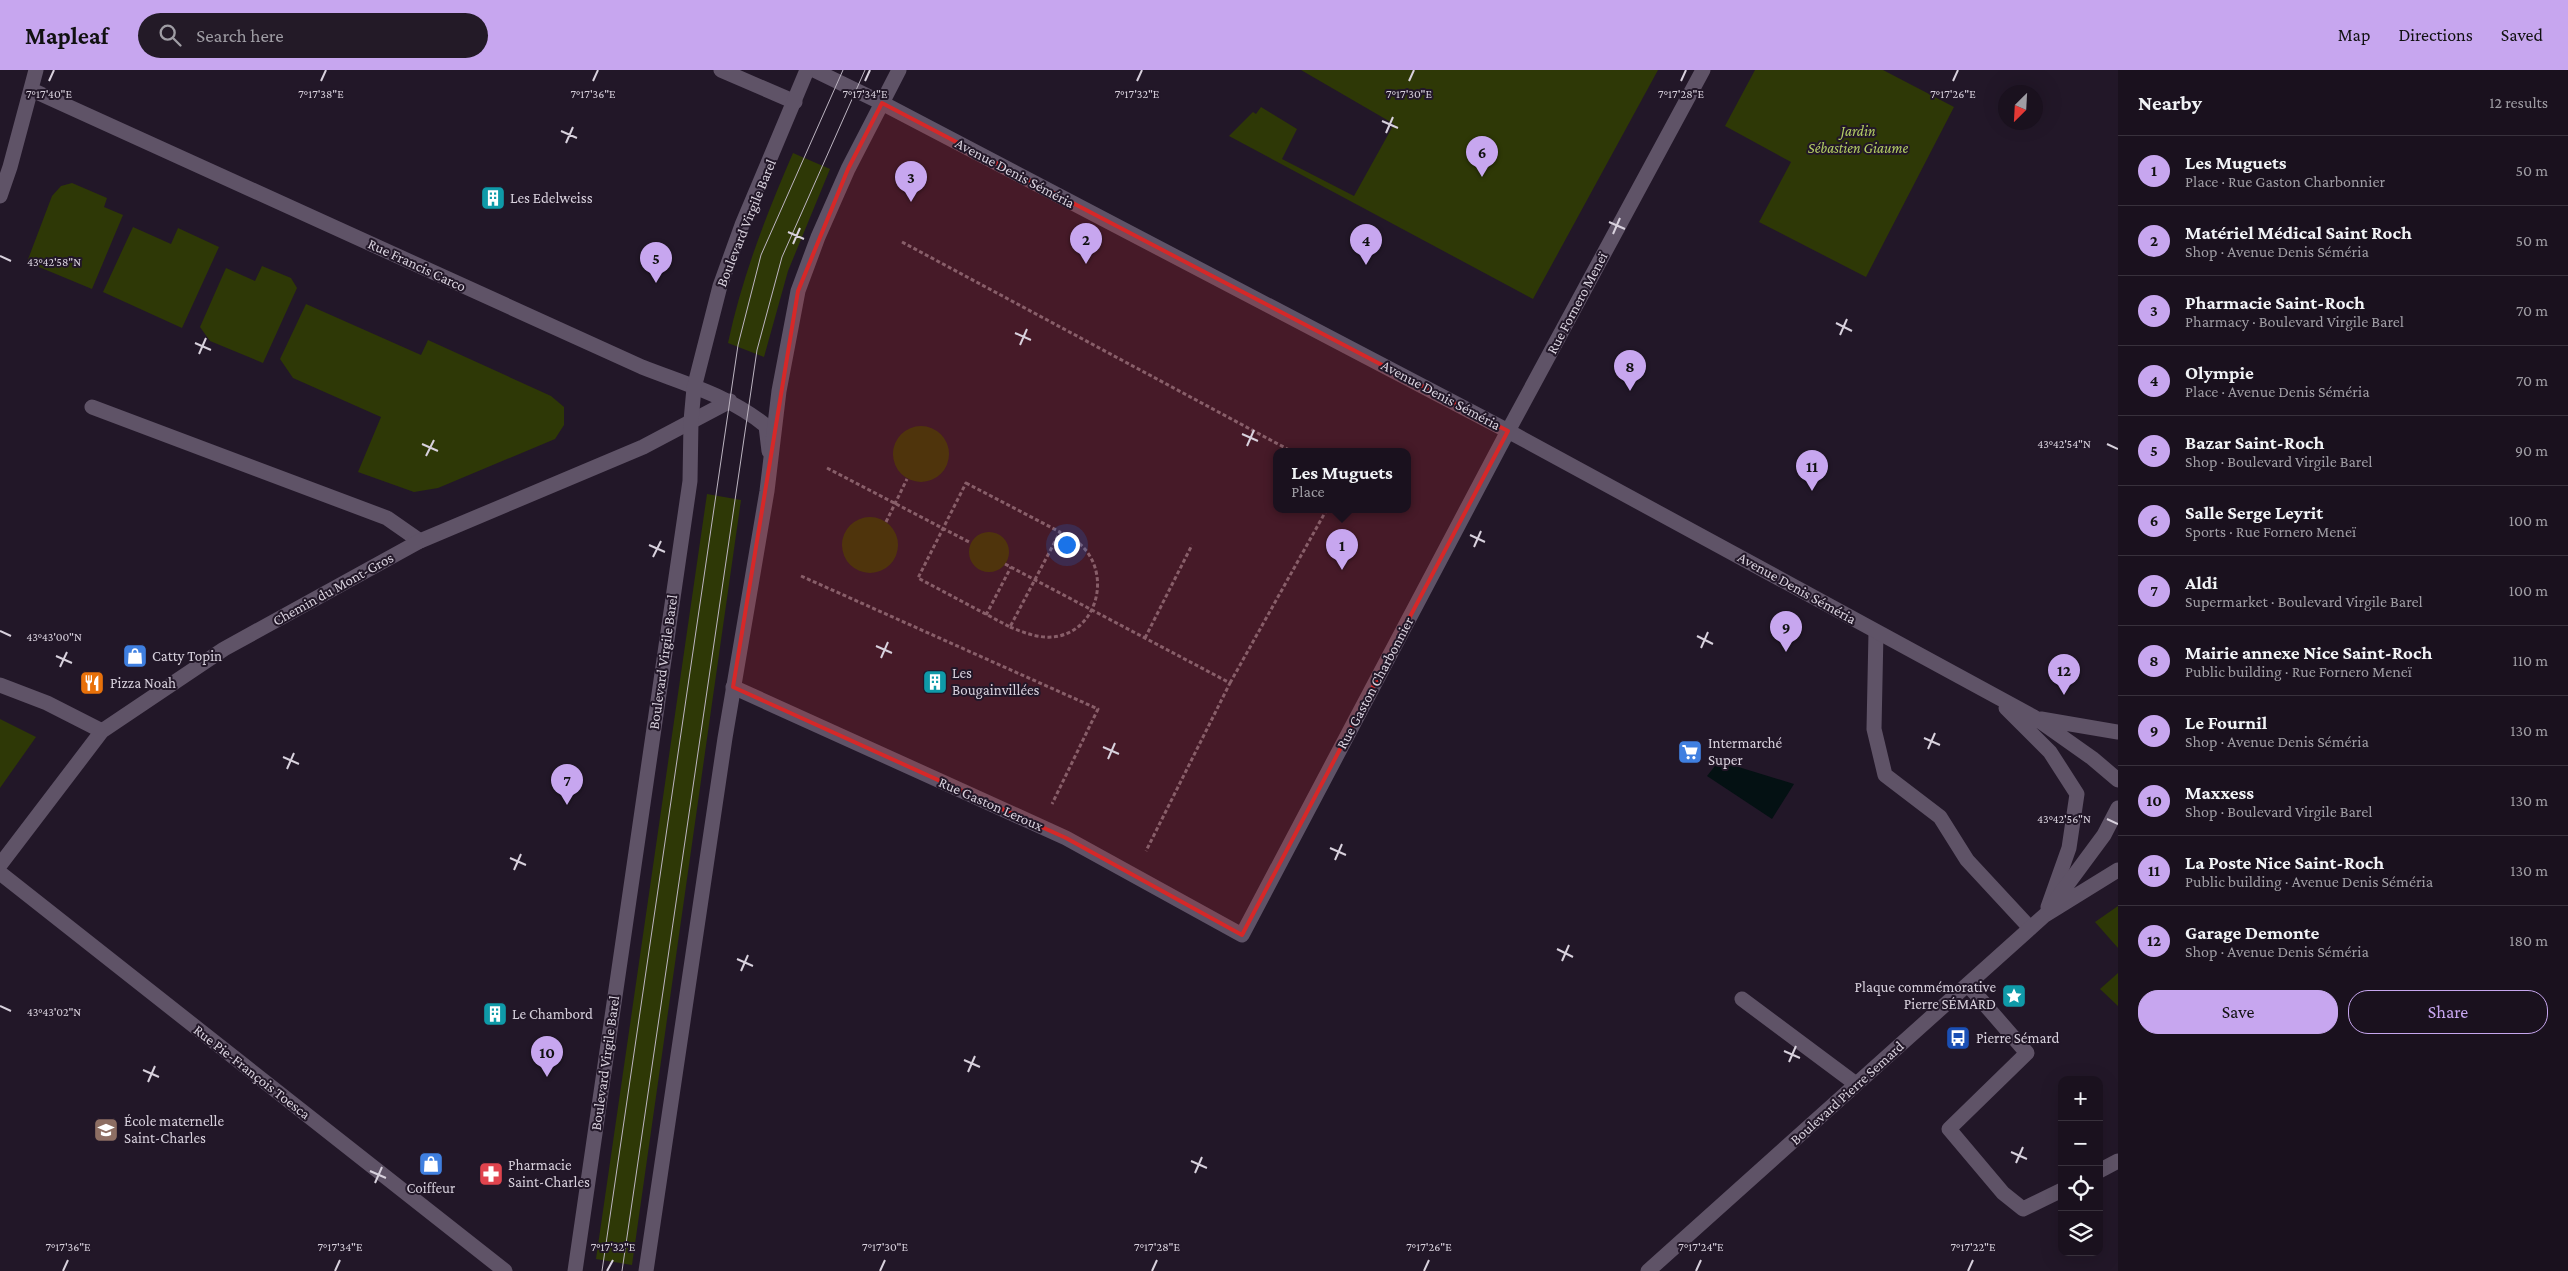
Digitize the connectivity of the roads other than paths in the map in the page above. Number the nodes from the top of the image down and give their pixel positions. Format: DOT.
graph roads {
  1 [pos="36,70"];
  2 [pos="721,70"];
  3 [pos="808,70"];
  4 [pos="814,70"];
  5 [pos="898,70"];
  6 [pos="1703,70"];
  7 [pos="32,90"];
  8 [pos="795,102"];
  9 [pos="882,103"];
  10 [pos="0,196"];
  11 [pos="694,388"];
  12 [pos="730,401"];
  13 [pos="92,407"];
  14 [pos="691,421"];
  15 [pos="1508,431"];
  16 [pos="771,464"];
  17 [pos="420,541"];
  18 [pos="1876,632"];
  19 [pos="0,685"];
  20 [pos="733,687"];
  21 [pos="1994,696"];
  22 [pos="2034,717"];
  23 [pos="102,731"];
  24 [pos="2118,732"];
  25 [pos="2118,780"];
  26 [pos="2118,808"];
  27 [pos="0,865"];
  28 [pos="2118,870"];
  29 [pos="0,873"];
  30 [pos="2045,915"];
  31 [pos="2030,928"];
  32 [pos="1242,935"];
  33 [pos="1968,985"];
  34 [pos="1742,999"];
  35 [pos="1856,1084"];
  36 [pos="2118,1161"];
  37 [pos="2103,1169"];
  38 [pos="2058,1192"];
  39 [pos="505,1271"];
  40 [pos="575,1271"];
  41 [pos="646,1271"];
  42 [pos="1648,1271"];
  1 -- 7 [label="street"];
  2 -- 8 [label="street"];
  3 -- 8 [label="street, Boulevard Virgile Barel"];
  4 -- 9 [label="street"];
  5 -- 9 [label="street"];
  6 -- 15 [label="street, Rue Fornero Meneï"];
  7 -- 10 [label="street"];
  7 -- 11 [label="street, Rue Francis Carco"];
  8 -- 11 [label="street, Boulevard Virgile Barel"];
  9 -- 15 [label="street, Avenue Denis Séméria"];
  9 -- 16 [label="street"];
  11 -- 12 [label="street, Rue Francis Carco"];
  11 -- 14 [label="street, Boulevard Virgile Barel"];
  12 -- 14 [label="street, Chemin du Mont-Gros"];
  12 -- 16 [label="street, Rue Francis Carco"];
  13 -- 17 [label="street"];
  14 -- 17 [label="street, Chemin du Mont-Gros"];
  14 -- 40 [label="street, Boulevard Virgile Barel"];
  15 -- 18 [label="street, Avenue Denis Séméria"];
  15 -- 32 [label="street, Rue Gaston Charbonnier"];
  16 -- 20 [label="street"];
  17 -- 23 [label="street, Chemin du Mont-Gros"];
  18 -- 21 [label="street, Avenue Denis Séméria"];
  18 -- 31 [label="street"];
  19 -- 23 [label="street"];
  20 -- 32 [label="street, Rue Gaston Leroux"];
  20 -- 41 [label="street"];
  21 -- 22 [label="street, Avenue Denis Séméria"];
  21 -- 30 [label="street, Avenue Denis Séméria"];
  22 -- 24 [label="street, Avenue Denis Séméria"];
  22 -- 25 [label="street, Avenue Denis Séméria"];
  23 -- 27 [label="street, Chemin du Mont-Gros"];
  26 -- 30 [label="street, Boulevard Pierre Semard"];
  28 -- 30 [label="street, Boulevard Pierre Semard"];
  29 -- 39 [label="street, Rue Pie-François Toesca"];
  30 -- 31 [label="street, Boulevard Pierre Semard"];
  31 -- 33 [label="street, Boulevard Pierre Semard"];
  33 -- 35 [label="street, Boulevard Pierre Semard"];
  33 -- 38 [label="street"];
  34 -- 35 [label="street"];
  35 -- 42 [label="street, Boulevard Pierre Semard"];
  36 -- 37 [label="street"];
}
